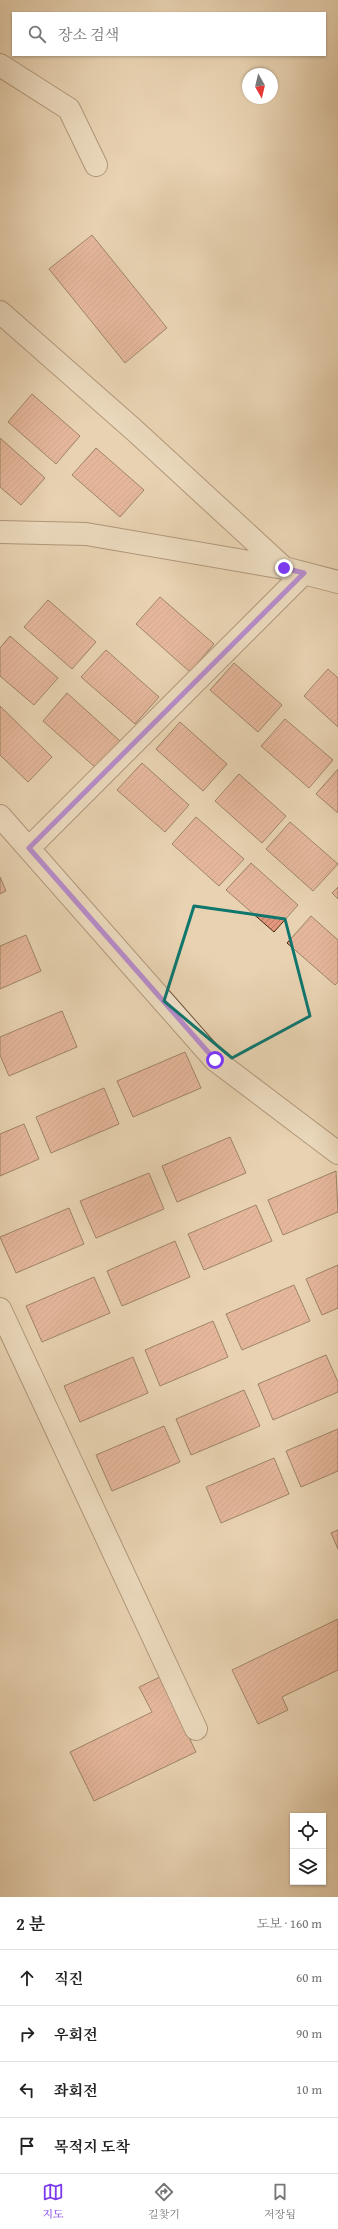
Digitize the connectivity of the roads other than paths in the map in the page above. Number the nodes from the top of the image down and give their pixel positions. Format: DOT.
graph roads {
  1 [pos="0,65"];
  2 [pos="96,164"];
  3 [pos="0,312"];
  4 [pos="0,532"];
  5 [pos="294,570"];
  6 [pos="338,582"];
  7 [pos="0,816"];
  8 [pos="29,848"];
  9 [pos="338,1153"];
  10 [pos="0,1309"];
  11 [pos="196,1729"];
  1 -- 2 [label="street"];
  3 -- 5 [label="street"];
  4 -- 5 [label="street"];
  5 -- 6 [label="street"];
  5 -- 8 [label="street"];
  7 -- 8 [label="street"];
  8 -- 9 [label="street"];
  10 -- 11 [label="street"];
}
